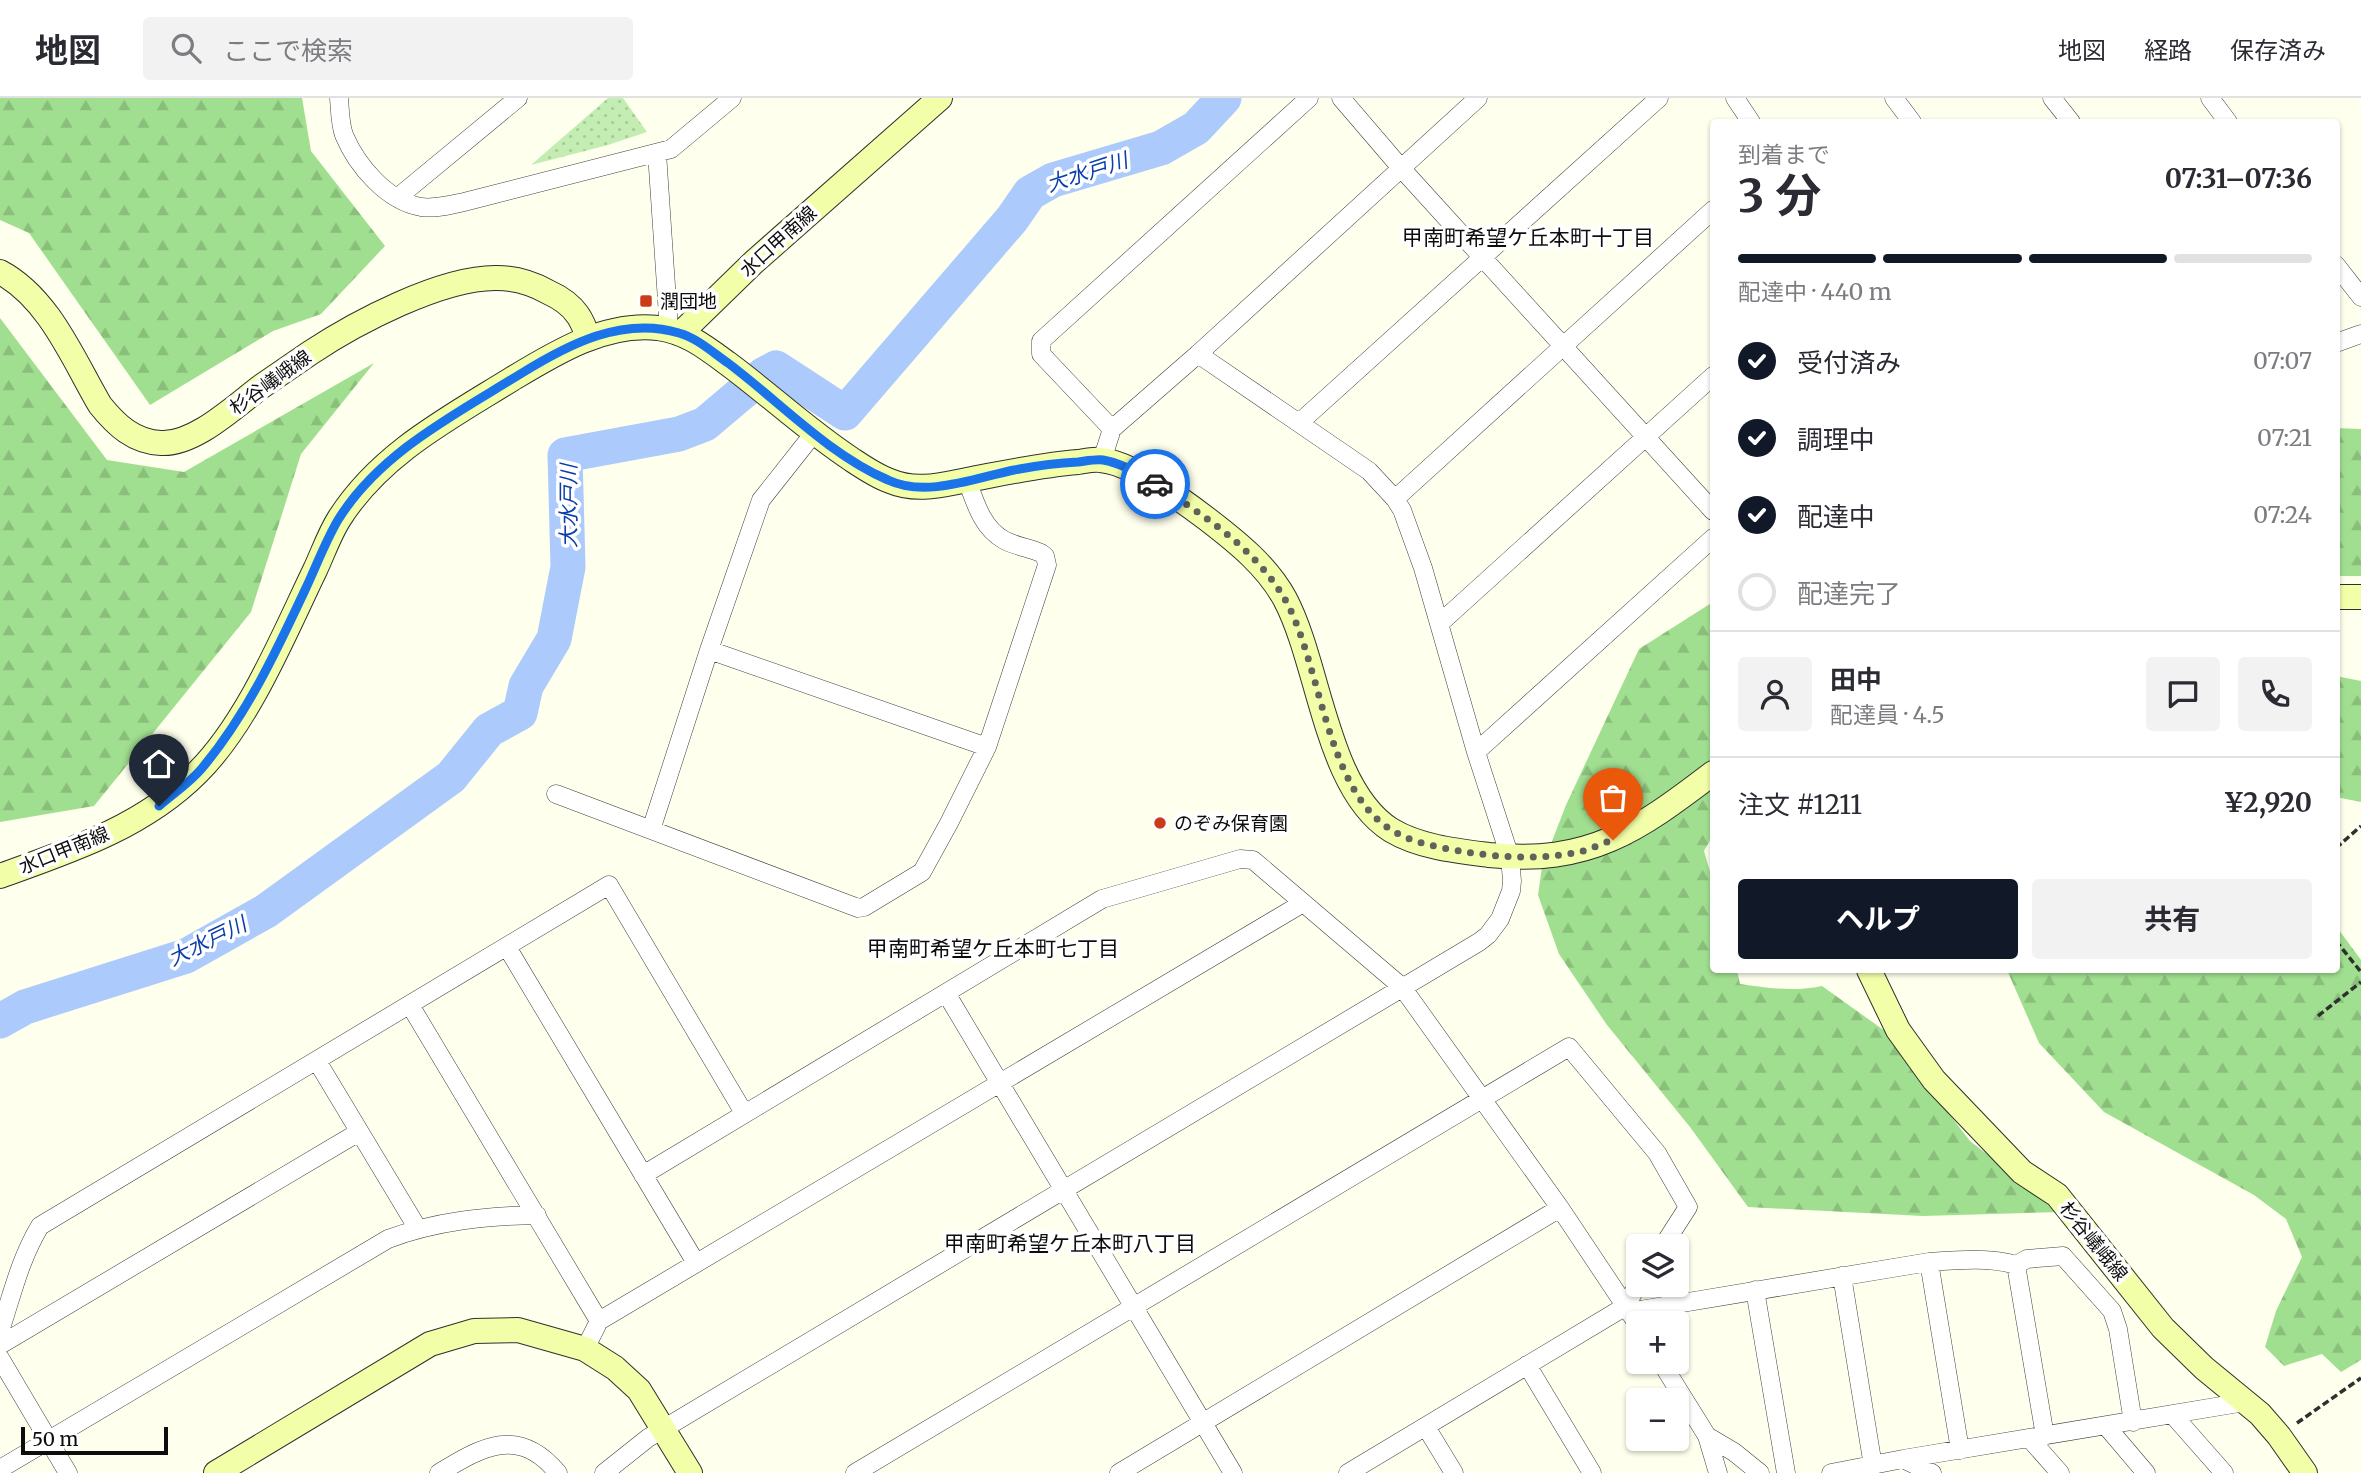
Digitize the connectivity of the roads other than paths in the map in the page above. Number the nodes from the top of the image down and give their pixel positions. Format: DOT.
graph roads {
  1 [pos="339,98"];
  2 [pos="519,98"];
  3 [pos="732,98"];
  4 [pos="940,98"];
  5 [pos="1309,98"];
  6 [pos="1341,98"];
  7 [pos="1478,98"];
  8 [pos="1659,98"];
  9 [pos="1735,98"];
  10 [pos="1894,98"];
  11 [pos="2210,98"];
  12 [pos="2058,100"];
  13 [pos="1749,119"];
  14 [pos="1911,119"];
  15 [pos="2069,119"];
  16 [pos="2226,119"];
  17 [pos="657,153"];
  18 [pos="1401,168"];
  19 [pos="397,198"];
  20 [pos="1710,214"];
  21 [pos="1482,257"];
  22 [pos="2340,269"];
  23 [pos="0,272"];
  24 [pos="2361,297"];
  25 [pos="675,332"];
  26 [pos="2361,334"];
  27 [pos="589,338"];
  28 [pos="2340,342"];
  29 [pos="1564,347"];
  30 [pos="1198,354"];
  31 [pos="1710,379"];
  32 [pos="1299,424"];
  33 [pos="1112,429"];
  34 [pos="814,433"];
  35 [pos="1646,438"];
  36 [pos="1102,460"];
  37 [pos="967,480"];
  38 [pos="1395,499"];
  39 [pos="1710,508"];
  40 [pos="1710,541"];
  41 [pos="2340,597"];
  42 [pos="2361,597"];
  43 [pos="1439,624"];
  44 [pos="709,650"];
  45 [pos="987,747"];
  46 [pos="1476,752"];
  47 [pos="1710,775"];
  48 [pos="556,793"];
  49 [pos="651,830"];
  50 [pos="1510,857"];
  51 [pos="0,876"];
  52 [pos="1303,903"];
  53 [pos="507,947"];
  54 [pos="1870,973"];
  55 [pos="1402,987"];
  56 [pos="946,993"];
  57 [pos="410,1005"];
  58 [pos="317,1061"];
  59 [pos="1001,1083"];
  60 [pos="1482,1098"];
  61 [pos="744,1113"];
  62 [pos="359,1132"];
  63 [pos="643,1175"];
  64 [pos="1065,1191"];
  65 [pos="1560,1208"];
  66 [pos="537,1215"];
  67 [pos="418,1229"];
  68 [pos="1671,1234"];
  69 [pos="1929,1262"];
  70 [pos="696,1263"];
  71 [pos="2016,1265"];
  72 [pos="1842,1276"];
  73 [pos="1755,1290"];
  74 [pos="1631,1297"];
  75 [pos="1626,1306"];
  76 [pos="1134,1307"];
  77 [pos="1629,1311"];
  78 [pos="600,1321"];
  79 [pos="0,1331"];
  80 [pos="0,1345"];
  81 [pos="585,1349"];
  82 [pos="0,1358"];
  83 [pos="1527,1365"];
  84 [pos="1668,1374"];
  85 [pos="2245,1402"];
  86 [pos="2173,1415"];
  87 [pos="1203,1422"];
  88 [pos="2133,1422"];
  89 [pos="2106,1426"];
  90 [pos="1426,1427"];
  91 [pos="665,1429"];
  92 [pos="1707,1436"];
  93 [pos="2037,1438"];
  94 [pos="48,1440"];
  95 [pos="1960,1450"];
  96 [pos="1903,1459"];
  97 [pos="1873,1466"];
  98 [pos="0,1469"];
  99 [pos="68,1473"];
  100 [pos="216,1473"];
  101 [pos="439,1473"];
  102 [pos="558,1473"];
  103 [pos="604,1473"];
  104 [pos="690,1473"];
  105 [pos="855,1473"];
  106 [pos="1119,1473"];
  107 [pos="1233,1473"];
  108 [pos="1348,1473"];
  109 [pos="1454,1473"];
  110 [pos="1592,1473"];
  111 [pos="1718,1473"];
  112 [pos="1760,1473"];
  113 [pos="1786,1473"];
  114 [pos="1831,1473"];
  115 [pos="1932,1473"];
  116 [pos="2060,1473"];
  117 [pos="2146,1473"];
  118 [pos="2224,1473"];
  119 [pos="2305,1473"];
  1 -- 19 [label="street"];
  2 -- 19 [label="street"];
  3 -- 17 [label="street"];
  4 -- 25 [label="main road, 水口甲南線"];
  5 -- 33 [label="street"];
  6 -- 18 [label="street"];
  7 -- 18 [label="street"];
  8 -- 21 [label="street"];
  9 -- 13 [label="street"];
  10 -- 14 [label="street"];
  11 -- 16 [label="street"];
  12 -- 15 [label="street"];
  17 -- 19 [label="street"];
  17 -- 25 [label="street"];
  18 -- 21 [label="street"];
  18 -- 30 [label="street"];
  20 -- 29 [label="street"];
  21 -- 29 [label="street"];
  21 -- 32 [label="street"];
  22 -- 24 [label="street"];
  23 -- 27 [label="main road, 杉谷嶬峨線"];
  25 -- 27 [label="main road, 水口甲南線"];
  25 -- 34 [label="main road"];
  26 -- 28 [label="street"];
  27 -- 51 [label="main road, 水口甲南線"];
  29 -- 35 [label="street"];
  29 -- 38 [label="street"];
  30 -- 32 [label="street"];
  30 -- 33 [label="street"];
  31 -- 35 [label="street"];
  32 -- 38 [label="street"];
  33 -- 36 [label="street"];
  34 -- 37 [label="main road"];
  34 -- 44 [label="street"];
  35 -- 39 [label="street"];
  35 -- 43 [label="street"];
  36 -- 37 [label="main road"];
  36 -- 50 [label="main road"];
  37 -- 45 [label="street"];
  38 -- 43 [label="street"];
  40 -- 46 [label="street"];
  41 -- 42 [label="main road"];
  43 -- 46 [label="street"];
  44 -- 45 [label="street"];
  44 -- 49 [label="street"];
  45 -- 49 [label="street"];
  46 -- 50 [label="street"];
  47 -- 50 [label="main road"];
  48 -- 49 [label="street"];
  50 -- 55 [label="street"];
  52 -- 55 [label="street"];
  52 -- 56 [label="street"];
  52 -- 59 [label="street"];
  53 -- 57 [label="street"];
  53 -- 61 [label="street"];
  53 -- 63 [label="street"];
  54 -- 85 [label="main road, 杉谷嶬峨線"];
  55 -- 60 [label="street"];
  55 -- 64 [label="street"];
  56 -- 59 [label="street"];
  56 -- 61 [label="street"];
  57 -- 58 [label="street"];
  57 -- 66 [label="street"];
  58 -- 62 [label="street"];
  58 -- 79 [label="street"];
  59 -- 64 [label="street"];
  59 -- 70 [label="street"];
  60 -- 65 [label="street"];
  60 -- 68 [label="street"];
  60 -- 76 [label="street"];
  61 -- 63 [label="street"];
  62 -- 67 [label="street"];
  62 -- 80 [label="street"];
  63 -- 70 [label="street"];
  64 -- 76 [label="street"];
  64 -- 91 [label="street"];
  65 -- 75 [label="street"];
  65 -- 87 [label="street"];
  66 -- 67 [label="street"];
  66 -- 78 [label="street"];
  67 -- 94 [label="street"];
  69 -- 71 [label="street"];
  69 -- 72 [label="street"];
  69 -- 95 [label="street"];
  70 -- 78 [label="street"];
  71 -- 88 [label="street"];
  71 -- 93 [label="street"];
  72 -- 73 [label="street"];
  72 -- 97 [label="street"];
  73 -- 75 [label="street"];
  73 -- 113 [label="street"];
  74 -- 75 [label="street"];
  75 -- 77 [label="street"];
  75 -- 83 [label="street"];
  76 -- 87 [label="street"];
  76 -- 105 [label="street"];
  78 -- 81 [label="street"];
  81 -- 91 [label="main road"];
  81 -- 100 [label="main road"];
  82 -- 94 [label="street"];
  83 -- 90 [label="street"];
  83 -- 110 [label="street"];
  84 -- 92 [label="street"];
  85 -- 86 [label="street"];
  85 -- 119 [label="main road, 杉谷嶬峨線"];
  86 -- 88 [label="street"];
  86 -- 118 [label="street"];
  87 -- 106 [label="street"];
  87 -- 107 [label="street"];
  88 -- 89 [label="street"];
  89 -- 93 [label="street"];
  89 -- 117 [label="street"];
  90 -- 108 [label="street"];
  90 -- 109 [label="street"];
  91 -- 103 [label="street"];
  91 -- 104 [label="main road"];
  92 -- 111 [label="street"];
  92 -- 112 [label="street"];
  93 -- 95 [label="street"];
  93 -- 116 [label="street"];
  94 -- 98 [label="street"];
  94 -- 99 [label="street"];
  95 -- 96 [label="street"];
  96 -- 97 [label="street"];
  96 -- 115 [label="street"];
  97 -- 114 [label="street"];
  101 -- 102 [label="street"];
}
